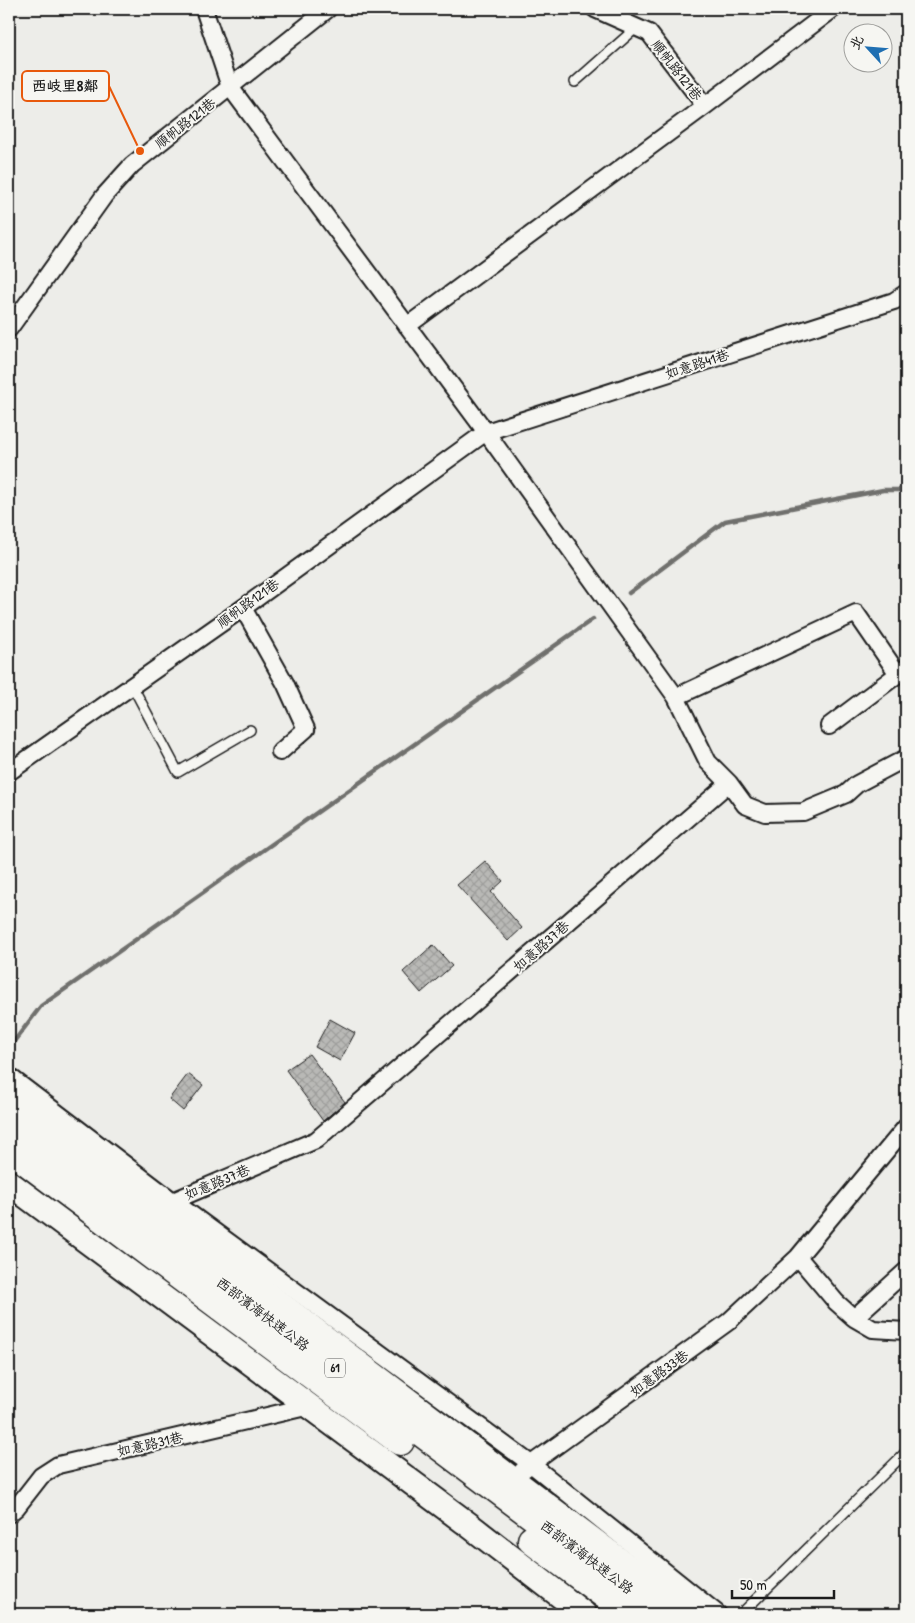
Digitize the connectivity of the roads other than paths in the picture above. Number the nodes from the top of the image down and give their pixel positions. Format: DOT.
graph roads {
  1 [pos="204,9"];
  2 [pos="328,9"];
  3 [pos="595,9"];
  4 [pos="833,9"];
  5 [pos="636,28"];
  6 [pos="575,82"];
  7 [pos="230,88"];
  8 [pos="705,106"];
  9 [pos="906,293"];
  10 [pos="407,326"];
  11 [pos="9,329"];
  12 [pos="486,432"];
  13 [pos="244,608"];
  14 [pos="902,671"];
  15 [pos="132,685"];
  16 [pos="676,697"];
  17 [pos="829,726"];
  18 [pos="250,730"];
  19 [pos="280,752"];
  20 [pos="906,758"];
  21 [pos="9,772"];
  22 [pos="729,783"];
  23 [pos="9,1076"];
  24 [pos="9,1099"];
  25 [pos="9,1120"];
  26 [pos="906,1127"];
  27 [pos="9,1148"];
  28 [pos="9,1183"];
  29 [pos="173,1201"];
  30 [pos="798,1257"];
  31 [pos="906,1271"];
  32 [pos="854,1318"];
  33 [pos="906,1331"];
  34 [pos="310,1406"];
  35 [pos="906,1452"];
  36 [pos="531,1464"];
  37 [pos="512,1479"];
  38 [pos="9,1514"];
  39 [pos="584,1614"];
  40 [pos="630,1614"];
  41 [pos="664,1614"];
  42 [pos="691,1614"];
  43 [pos="718,1614"];
  44 [pos="740,1614"];
  1 -- 7 [label="street"];
  2 -- 7 [label="street, 順帆路121巷"];
  3 -- 5 [label="street, 順帆路121巷"];
  4 -- 8 [label="street"];
  5 -- 6 [label="lane"];
  5 -- 8 [label="street, 順帆路121巷"];
  7 -- 10 [label="street"];
  7 -- 11 [label="street, 順帆路121巷"];
  8 -- 10 [label="street"];
  9 -- 12 [label="street, 如意路41巷"];
  10 -- 12 [label="street"];
  12 -- 13 [label="street, 順帆路121巷"];
  12 -- 16 [label="street"];
  13 -- 15 [label="street, 順帆路121巷"];
  13 -- 19 [label="street"];
  14 -- 16 [label="street"];
  14 -- 17 [label="street"];
  15 -- 18 [label="lane"];
  15 -- 21 [label="street, 順帆路121巷"];
  16 -- 22 [label="street"];
  20 -- 22 [label="street"];
  22 -- 29 [label="street, 如意路37巷"];
  23 -- 29 [label="street"];
  24 -- 37 [label="street"];
  25 -- 41 [label="highway, 西部濱海快速公路 / 61"];
  26 -- 30 [label="street, 如意路33巷"];
  27 -- 40 [label="highway, 西部濱海快速公路 / 61"];
  28 -- 34 [label="street"];
  29 -- 36 [label="street"];
  30 -- 32 [label="street"];
  30 -- 36 [label="street, 如意路33巷"];
  31 -- 32 [label="street"];
  32 -- 33 [label="street"];
  34 -- 38 [label="street, 如意路31巷"];
  34 -- 39 [label="street"];
  35 -- 44 [label="lane"];
  36 -- 37 [label="street, 如意路33巷"];
  36 -- 43 [label="street"];
  37 -- 42 [label="street"];
}
